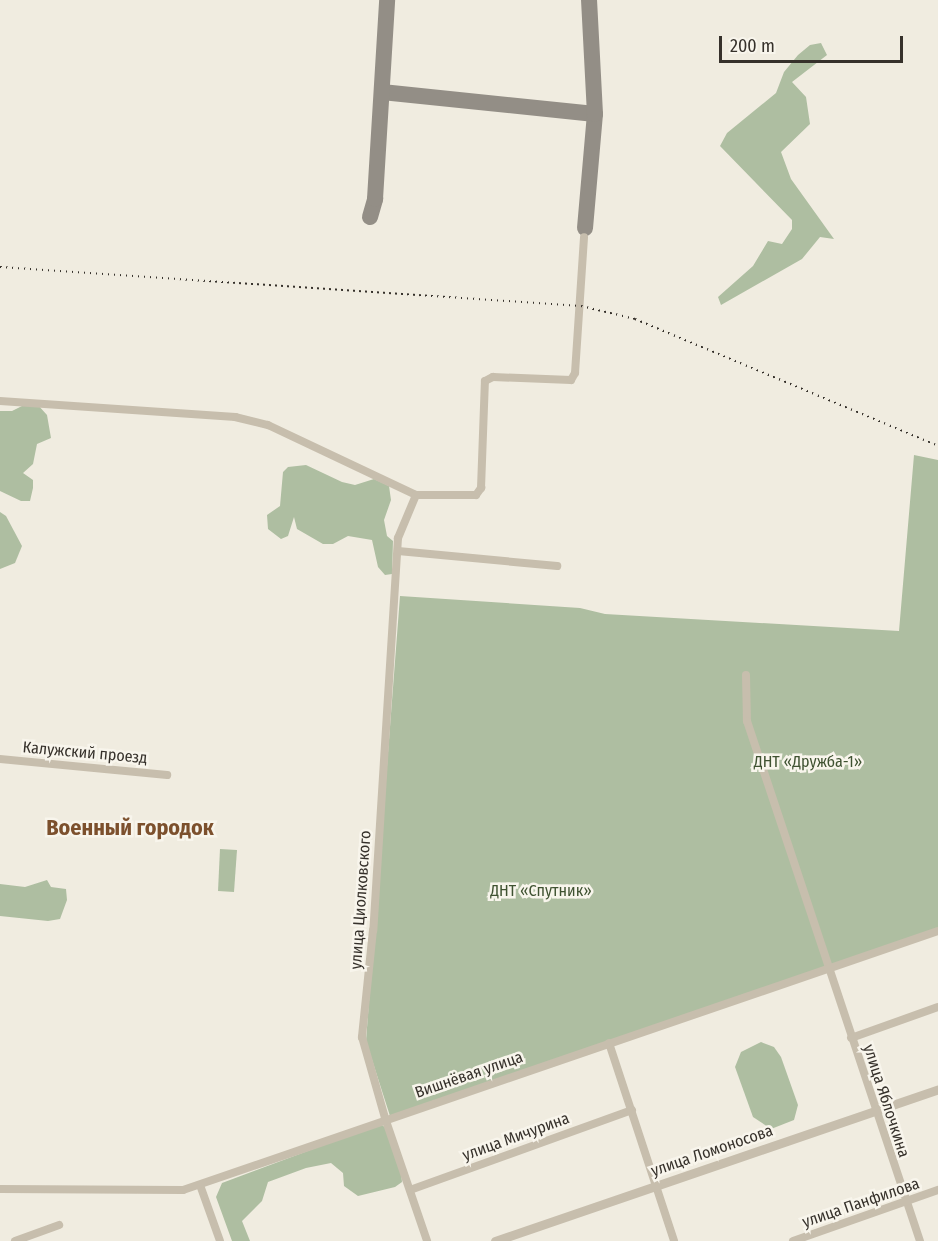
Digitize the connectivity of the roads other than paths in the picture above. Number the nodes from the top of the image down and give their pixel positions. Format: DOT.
graph roads {
  1 [pos="584,237"];
  2 [pos="0,401"];
  3 [pos="416,495"];
  4 [pos="398,551"];
  5 [pos="557,566"];
  6 [pos="746,675"];
  7 [pos="0,759"];
  8 [pos="167,775"];
  9 [pos="938,932"];
  10 [pos="830,968"];
  11 [pos="938,1007"];
  12 [pos="851,1038"];
  13 [pos="609,1043"];
  14 [pos="938,1089"];
  15 [pos="632,1110"];
  16 [pos="874,1111"];
  17 [pos="385,1118"];
  18 [pos="200,1185"];
  19 [pos="656,1186"];
  20 [pos="0,1189"];
  21 [pos="410,1190"];
  22 [pos="938,1190"];
  23 [pos="906,1202"];
  24 [pos="59,1225"];
  25 [pos="15,1241"];
  26 [pos="220,1241"];
  27 [pos="427,1241"];
  28 [pos="495,1241"];
  29 [pos="674,1241"];
  30 [pos="793,1241"];
  31 [pos="920,1241"];
  1 -- 3 [label="street"];
  2 -- 3 [label="street"];
  3 -- 4 [label="street, улица Циолковского"];
  4 -- 5 [label="street"];
  4 -- 17 [label="street, улица Циолковского"];
  6 -- 10 [label="street, улица Яблочкина"];
  7 -- 8 [label="street, Калужский проезд"];
  9 -- 10 [label="street, Вишнёвая улица"];
  10 -- 12 [label="street, улица Яблочкина"];
  10 -- 13 [label="street, Вишнёвая улица"];
  11 -- 12 [label="street"];
  12 -- 16 [label="street, улица Яблочкина"];
  13 -- 15 [label="street"];
  13 -- 17 [label="street, Вишнёвая улица"];
  14 -- 16 [label="street, улица Ломоносова"];
  15 -- 19 [label="street"];
  15 -- 21 [label="street, улица Мичурина"];
  16 -- 19 [label="street, улица Ломоносова"];
  16 -- 23 [label="street, улица Яблочкина"];
  17 -- 18 [label="street, Вишнёвая улица"];
  17 -- 21 [label="street, улица Циолковского"];
  18 -- 20 [label="street, Вишнёвая улица"];
  18 -- 26 [label="street"];
  19 -- 28 [label="street, улица Ломоносова"];
  19 -- 29 [label="street"];
  21 -- 27 [label="street, улица Циолковского"];
  22 -- 23 [label="street, улица Панфилова"];
  23 -- 30 [label="street, улица Панфилова"];
  23 -- 31 [label="street, улица Яблочкина"];
  24 -- 25 [label="street"];
}
